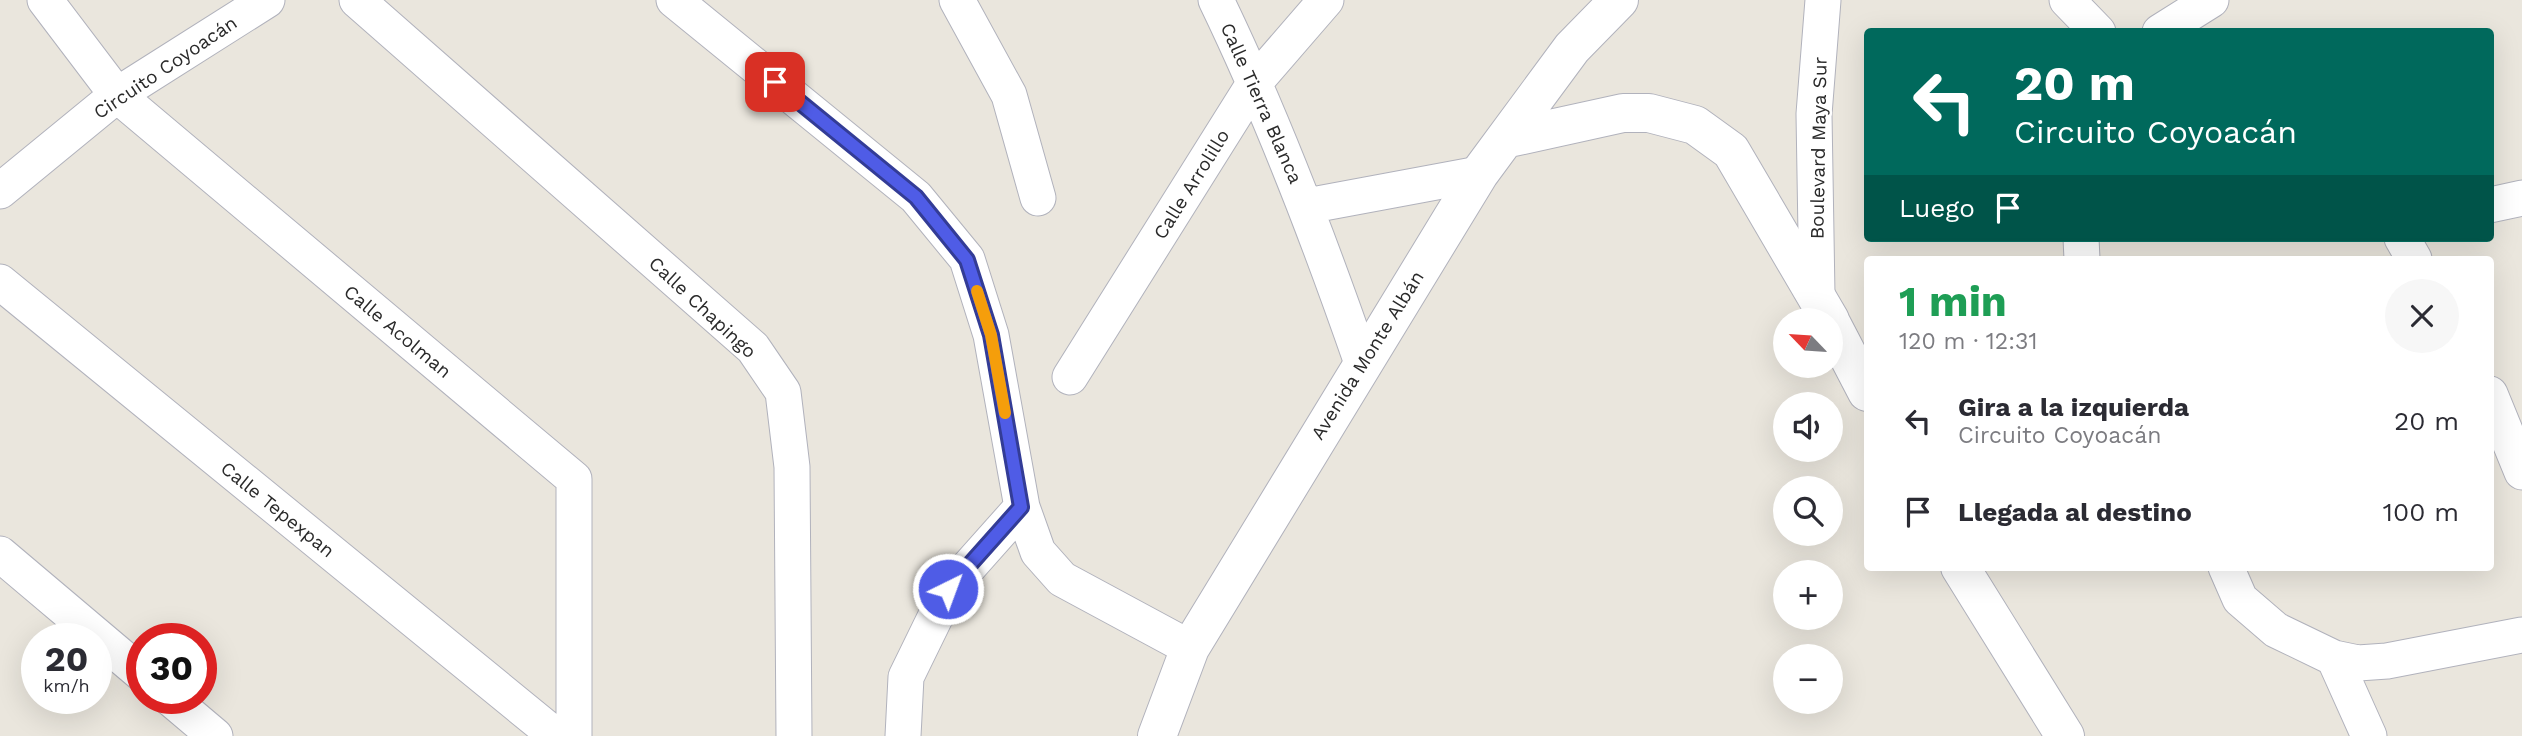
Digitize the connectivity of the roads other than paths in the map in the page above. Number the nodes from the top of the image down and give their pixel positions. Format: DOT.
graph roads {
  1 [pos="45,0"];
  2 [pos="267,0"];
  3 [pos="357,0"];
  4 [pos="674,0"];
  5 [pos="957,0"];
  6 [pos="1216,0"];
  7 [pos="1326,0"];
  8 [pos="1593,0"];
  9 [pos="1619,0"];
  10 [pos="1823,0"];
  11 [pos="2067,0"];
  12 [pos="2211,0"];
  13 [pos="2094,28"];
  14 [pos="2166,28"];
  15 [pos="1572,48"];
  16 [pos="1255,82"];
  17 [pos="117,95"];
  18 [pos="1508,138"];
  19 [pos="1479,174"];
  20 [pos="0,191"];
  21 [pos="1038,198"];
  22 [pos="2522,198"];
  23 [pos="2494,204"];
  24 [pos="1307,206"];
  25 [pos="0,282"];
  26 [pos="1824,308"];
  27 [pos="1826,308"];
  28 [pos="1843,345"];
  29 [pos="1362,363"];
  30 [pos="1070,377"];
  31 [pos="1864,386"];
  32 [pos="2503,399"];
  33 [pos="2522,472"];
  34 [pos="1021,507"];
  35 [pos="0,554"];
  36 [pos="1962,571"];
  37 [pos="2228,571"];
  38 [pos="2522,635"];
  39 [pos="1190,648"];
  40 [pos="2334,658"];
  41 [pos="126,660"];
  42 [pos="189,714"];
  43 [pos="215,736"];
  44 [pos="556,736"];
  45 [pos="574,736"];
  46 [pos="794,736"];
  47 [pos="903,736"];
  48 [pos="1157,736"];
  49 [pos="2065,736"];
  50 [pos="2369,736"];
  1 -- 17 [label="street, Calle Acolman"];
  2 -- 17 [label="street, Circuito Coyoacán"];
  3 -- 46 [label="street, Calle Chapingo"];
  4 -- 34 [label="street"];
  5 -- 21 [label="street"];
  6 -- 16 [label="street, Calle Tierra Blanca"];
  7 -- 16 [label="street, Calle Arrolillo"];
  8 -- 15 [label="street"];
  9 -- 15 [label="street, Avenida Monte Albán"];
  10 -- 27 [label="street, Boulevard Maya Sur"];
  11 -- 13 [label="street"];
  12 -- 14 [label="street"];
  15 -- 18 [label="street, Avenida Monte Albán"];
  16 -- 24 [label="street, Calle Tierra Blanca"];
  16 -- 30 [label="street, Calle Arrolillo"];
  17 -- 20 [label="street, Circuito Coyoacán"];
  17 -- 45 [label="street, Calle Acolman"];
  18 -- 19 [label="street, Avenida Monte Albán"];
  18 -- 26 [label="street, Boulevard Maya Sur"];
  19 -- 24 [label="street, Calle Tierra Blanca"];
  19 -- 29 [label="street, Avenida Monte Albán"];
  22 -- 23 [label="street"];
  24 -- 29 [label="street, Calle Tierra Blanca"];
  25 -- 44 [label="street, Calle Tepexpan"];
  28 -- 31 [label="street, Boulevard Maya Sur"];
  29 -- 39 [label="street, Avenida Monte Albán"];
  32 -- 33 [label="street"];
  34 -- 39 [label="street"];
  34 -- 47 [label="street"];
  35 -- 41 [label="street"];
  36 -- 49 [label="street"];
  37 -- 40 [label="street"];
  38 -- 40 [label="street"];
  39 -- 48 [label="street, Avenida Monte Albán"];
  40 -- 50 [label="street"];
  42 -- 43 [label="street"];
}
